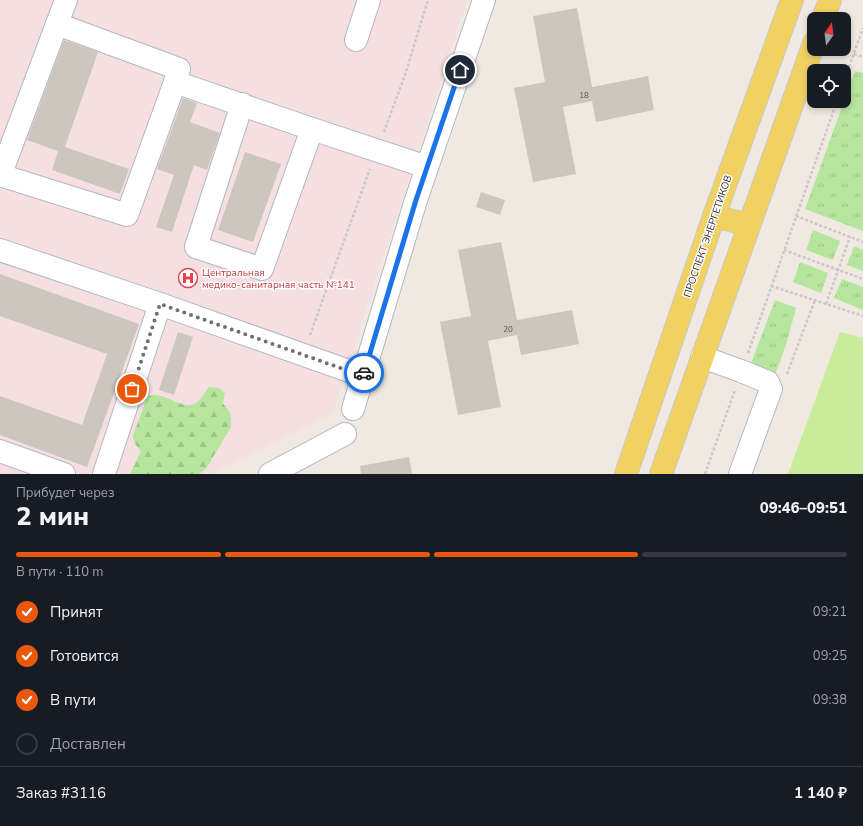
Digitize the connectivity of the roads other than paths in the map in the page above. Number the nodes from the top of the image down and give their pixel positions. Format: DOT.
graph roads {
  1 [pos="66,0"];
  2 [pos="370,0"];
  3 [pos="484,0"];
  4 [pos="792,0"];
  5 [pos="830,0"];
  6 [pos="826,12"];
  7 [pos="57,24"];
  8 [pos="356,40"];
  9 [pos="809,56"];
  10 [pos="175,82"];
  11 [pos="242,104"];
  12 [pos="312,129"];
  13 [pos="427,167"];
  14 [pos="0,175"];
  15 [pos="714,216"];
  16 [pos="748,225"];
  17 [pos="0,250"];
  18 [pos="160,304"];
  19 [pos="670,345"];
  20 [pos="702,357"];
  21 [pos="363,376"];
  22 [pos="353,409"];
  23 [pos="345,434"];
  24 [pos="635,447"];
  25 [pos="0,451"];
  26 [pos="664,466"];
  27 [pos="64,474"];
  28 [pos="104,474"];
  29 [pos="270,474"];
  30 [pos="626,474"];
  31 [pos="740,474"];
  1 -- 7 [label="street"];
  2 -- 8 [label="street"];
  3 -- 13 [label="street"];
  4 -- 15 [label="main road, ПРОСПЕКТ ЭНЕРГЕТИКОВ"];
  5 -- 6 [label="main road"];
  7 -- 10 [label="street"];
  7 -- 14 [label="street"];
  9 -- 16 [label="main road"];
  10 -- 11 [label="street"];
  10 -- 14 [label="street"];
  11 -- 12 [label="street"];
  11 -- 12 [label="street"];
  12 -- 13 [label="street"];
  13 -- 21 [label="street"];
  15 -- 16 [label="main road"];
  15 -- 19 [label="main road, ПРОСПЕКТ ЭНЕРГЕТИКОВ"];
  16 -- 20 [label="main road"];
  17 -- 18 [label="street"];
  18 -- 21 [label="street"];
  18 -- 28 [label="street"];
  19 -- 20 [label="main road"];
  19 -- 24 [label="main road, ПРОСПЕКТ ЭНЕРГЕТИКОВ"];
  20 -- 26 [label="main road"];
  20 -- 31 [label="street"];
  21 -- 22 [label="street"];
  23 -- 29 [label="street"];
  24 -- 26 [label="main road"];
  24 -- 30 [label="main road, ПРОСПЕКТ ЭНЕРГЕТИКОВ"];
  25 -- 27 [label="street"];
}
